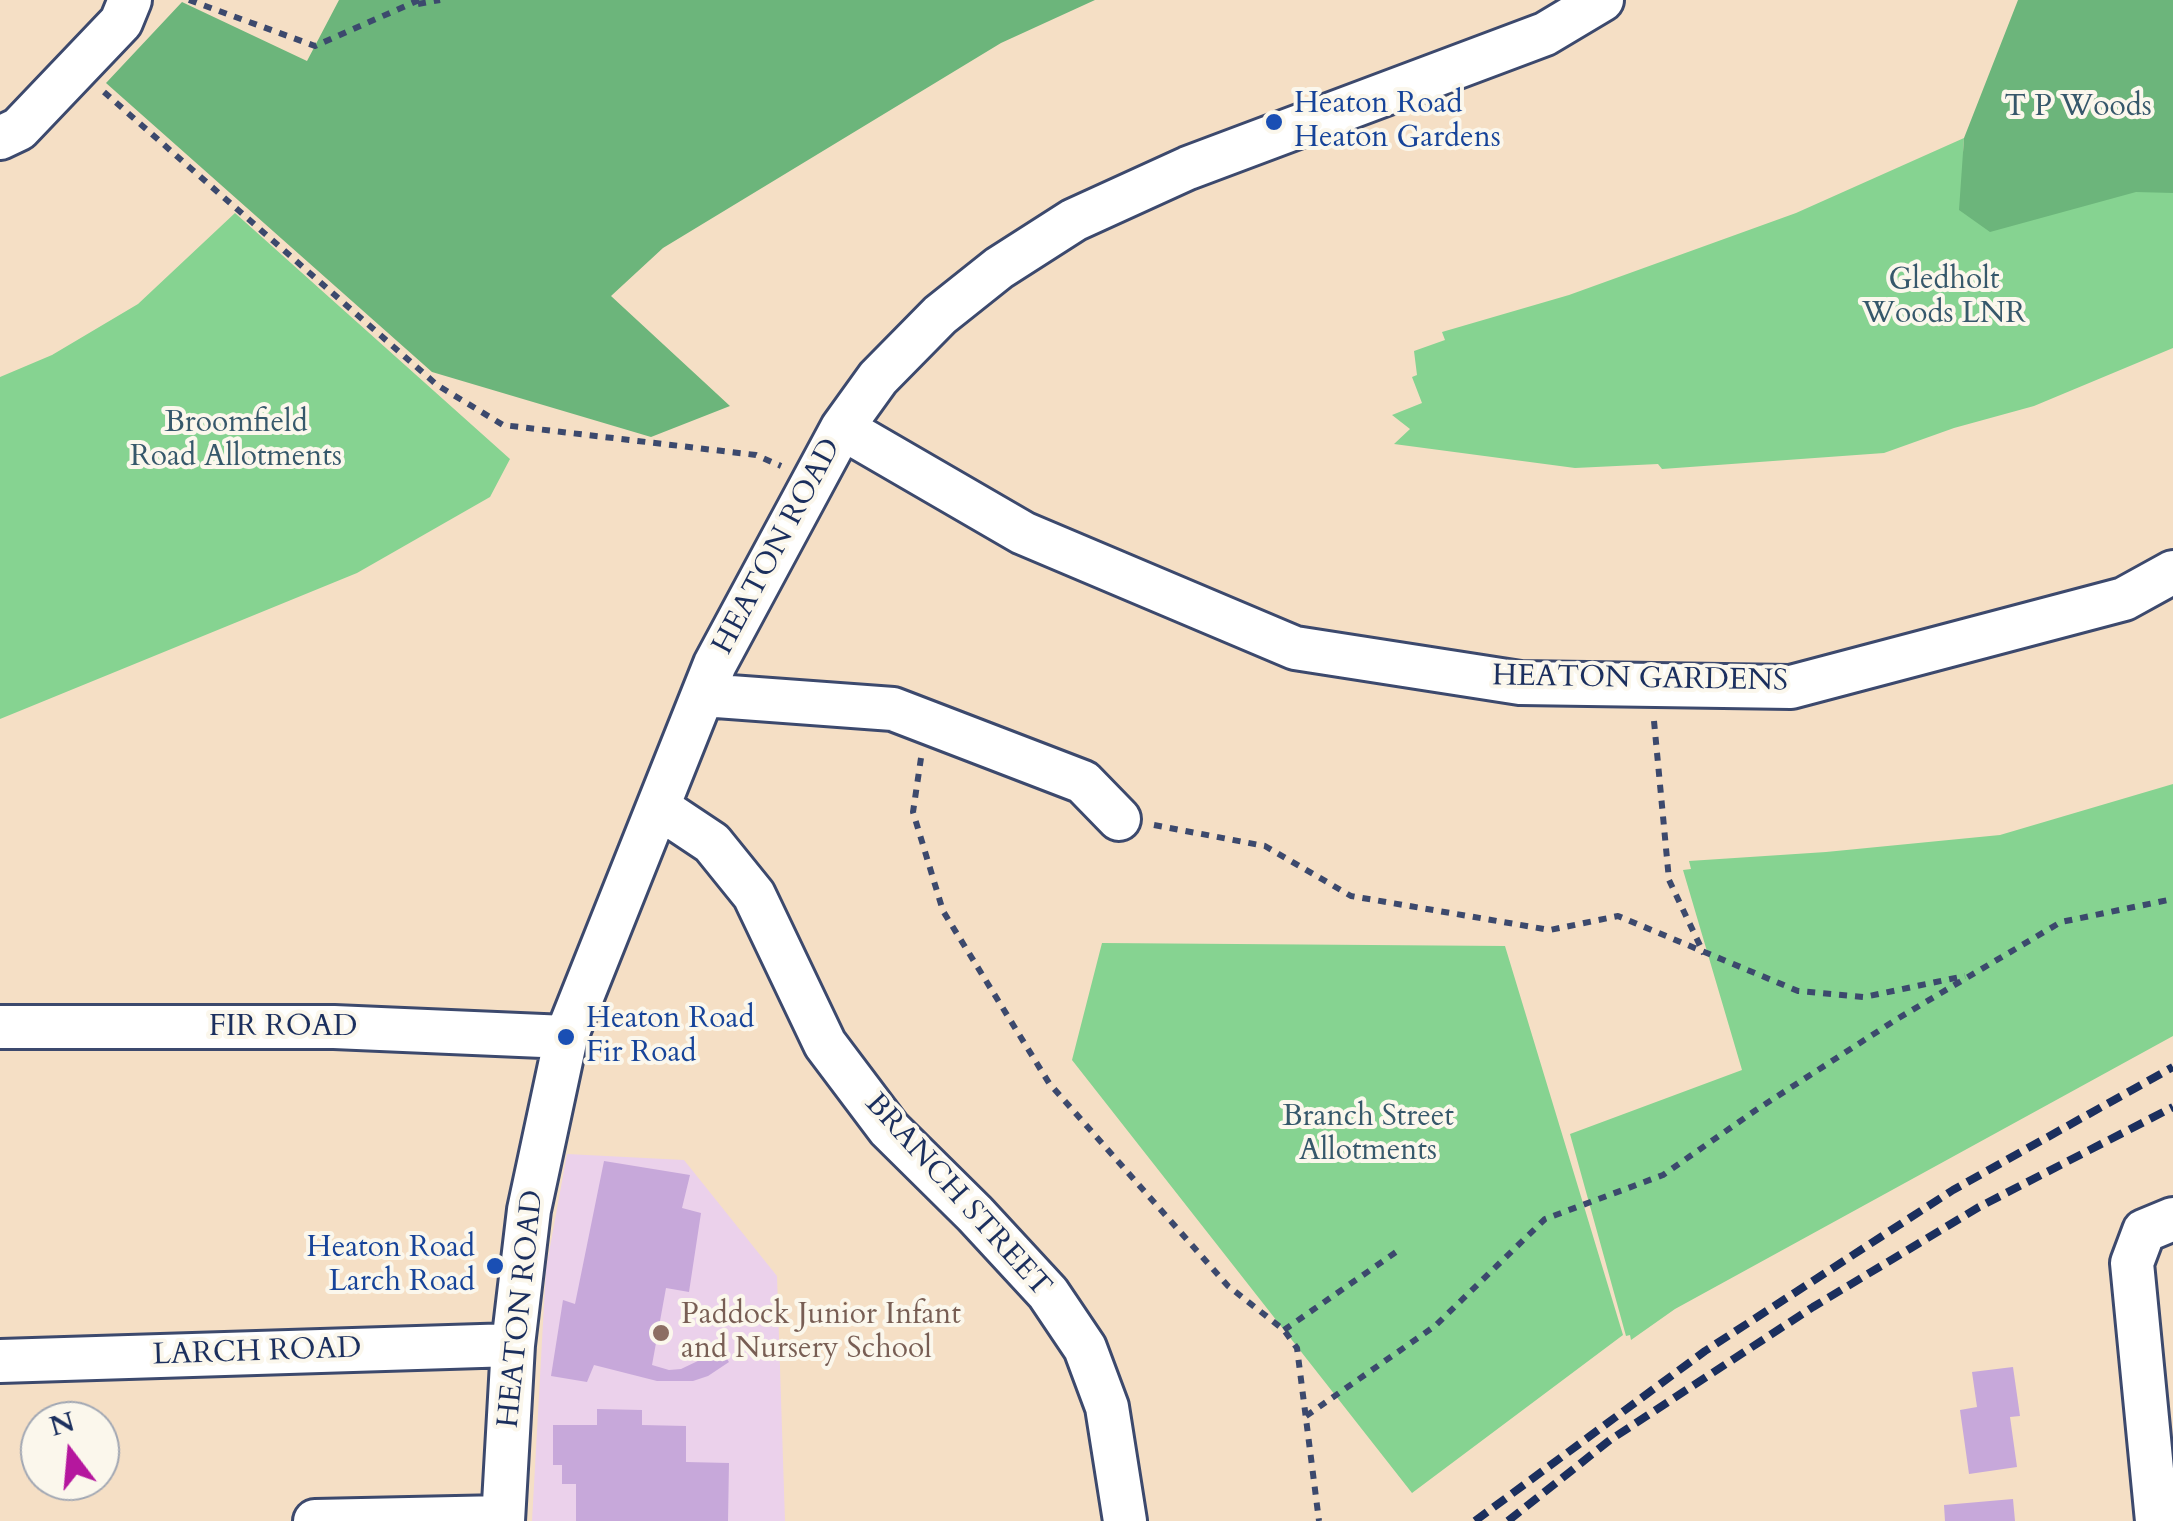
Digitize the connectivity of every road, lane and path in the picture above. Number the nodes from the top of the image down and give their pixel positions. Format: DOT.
graph roads {
  1 [pos="130,0"];
  2 [pos="189,0"];
  3 [pos="420,0"];
  4 [pos="440,0"];
  5 [pos="1602,0"];
  6 [pos="412,6"];
  7 [pos="77,68"];
  8 [pos="0,138"];
  9 [pos="842,428"];
  10 [pos="814,480"];
  11 [pos="2173,572"];
  12 [pos="1650,685"];
  13 [pos="703,695"];
  14 [pos="926,722"];
  15 [pos="658,806"];
  16 [pos="1119,819"];
  17 [pos="2173,899"];
  18 [pos="1704,954"];
  19 [pos="1971,975"];
  20 [pos="0,1027"];
  21 [pos="566,1037"];
  22 [pos="2158,1225"];
  23 [pos="1399,1250"];
  24 [pos="1284,1330"];
  25 [pos="513,1345"];
  26 [pos="0,1361"];
  27 [pos="2159,1390"];
  28 [pos="1306,1416"];
  29 [pos="503,1519"];
  30 [pos="314,1521"];
  31 [pos="1125,1521"];
  32 [pos="1319,1521"];
  33 [pos="2157,1521"];
  1 -- 7 [label="street"];
  2 -- 6 [label="path"];
  3 -- 6 [label="path"];
  4 -- 6 [label="path"];
  5 -- 9 [label="street, HEATON ROAD"];
  7 -- 8 [label="street"];
  7 -- 10 [label="path"];
  9 -- 10 [label="street, HEATON ROAD"];
  9 -- 12 [label="street, HEATON GARDENS"];
  10 -- 13 [label="street, HEATON ROAD"];
  11 -- 12 [label="street, HEATON GARDENS"];
  12 -- 18 [label="path"];
  13 -- 14 [label="street"];
  13 -- 15 [label="street, HEATON ROAD"];
  14 -- 16 [label="street"];
  14 -- 24 [label="path"];
  15 -- 21 [label="street, HEATON ROAD"];
  15 -- 31 [label="street, BRANCH STREET"];
  16 -- 18 [label="path"];
  17 -- 19 [label="path"];
  18 -- 19 [label="path"];
  19 -- 28 [label="path"];
  20 -- 21 [label="street, FIR ROAD"];
  21 -- 25 [label="street, HEATON ROAD"];
  22 -- 27 [label="street"];
  23 -- 24 [label="path"];
  24 -- 28 [label="path"];
  25 -- 26 [label="street, LARCH ROAD"];
  25 -- 29 [label="street, HEATON ROAD"];
  27 -- 33 [label="street"];
  28 -- 32 [label="path"];
  29 -- 30 [label="street"];
}
